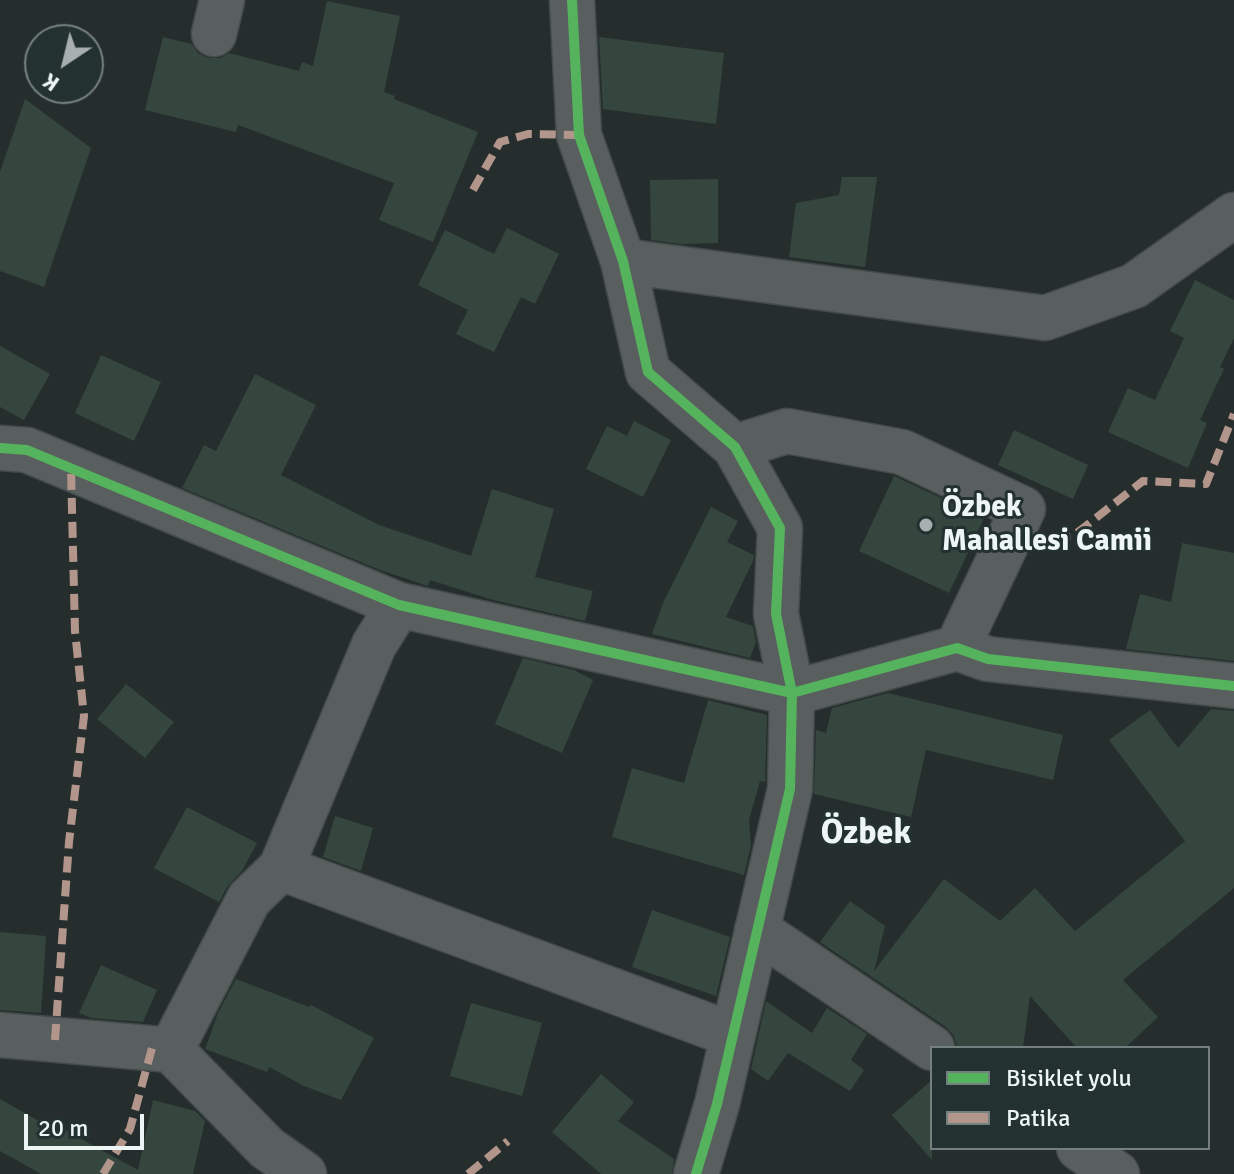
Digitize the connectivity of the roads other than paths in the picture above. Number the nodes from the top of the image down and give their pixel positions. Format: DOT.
graph roads {
  1 [pos="572,0"];
  2 [pos="1234,215"];
  3 [pos="623,261"];
  4 [pos="735,447"];
  5 [pos="0,448"];
  6 [pos="399,605"];
  7 [pos="957,648"];
  8 [pos="1234,686"];
  9 [pos="792,693"];
  10 [pos="281,868"];
  11 [pos="757,930"];
  12 [pos="0,1035"];
  13 [pos="733,1035"];
  14 [pos="930,1047"];
  15 [pos="171,1050"];
  16 [pos="1082,1150"];
  17 [pos="259,1161"];
  18 [pos="304,1174"];
  19 [pos="696,1174"];
  20 [pos="1117,1174"];
  1 -- 3 [label="street"];
  2 -- 3 [label="street"];
  3 -- 4 [label="street"];
  4 -- 7 [label="street"];
  4 -- 9 [label="street"];
  5 -- 6 [label="street"];
  6 -- 9 [label="street"];
  6 -- 10 [label="street"];
  7 -- 8 [label="street"];
  7 -- 9 [label="street"];
  9 -- 11 [label="street"];
  10 -- 13 [label="street"];
  10 -- 15 [label="street"];
  11 -- 13 [label="street"];
  11 -- 14 [label="street"];
  12 -- 15 [label="street"];
  13 -- 19 [label="street"];
  15 -- 17 [label="street"];
  16 -- 20 [label="street"];
  17 -- 18 [label="street"];
}
